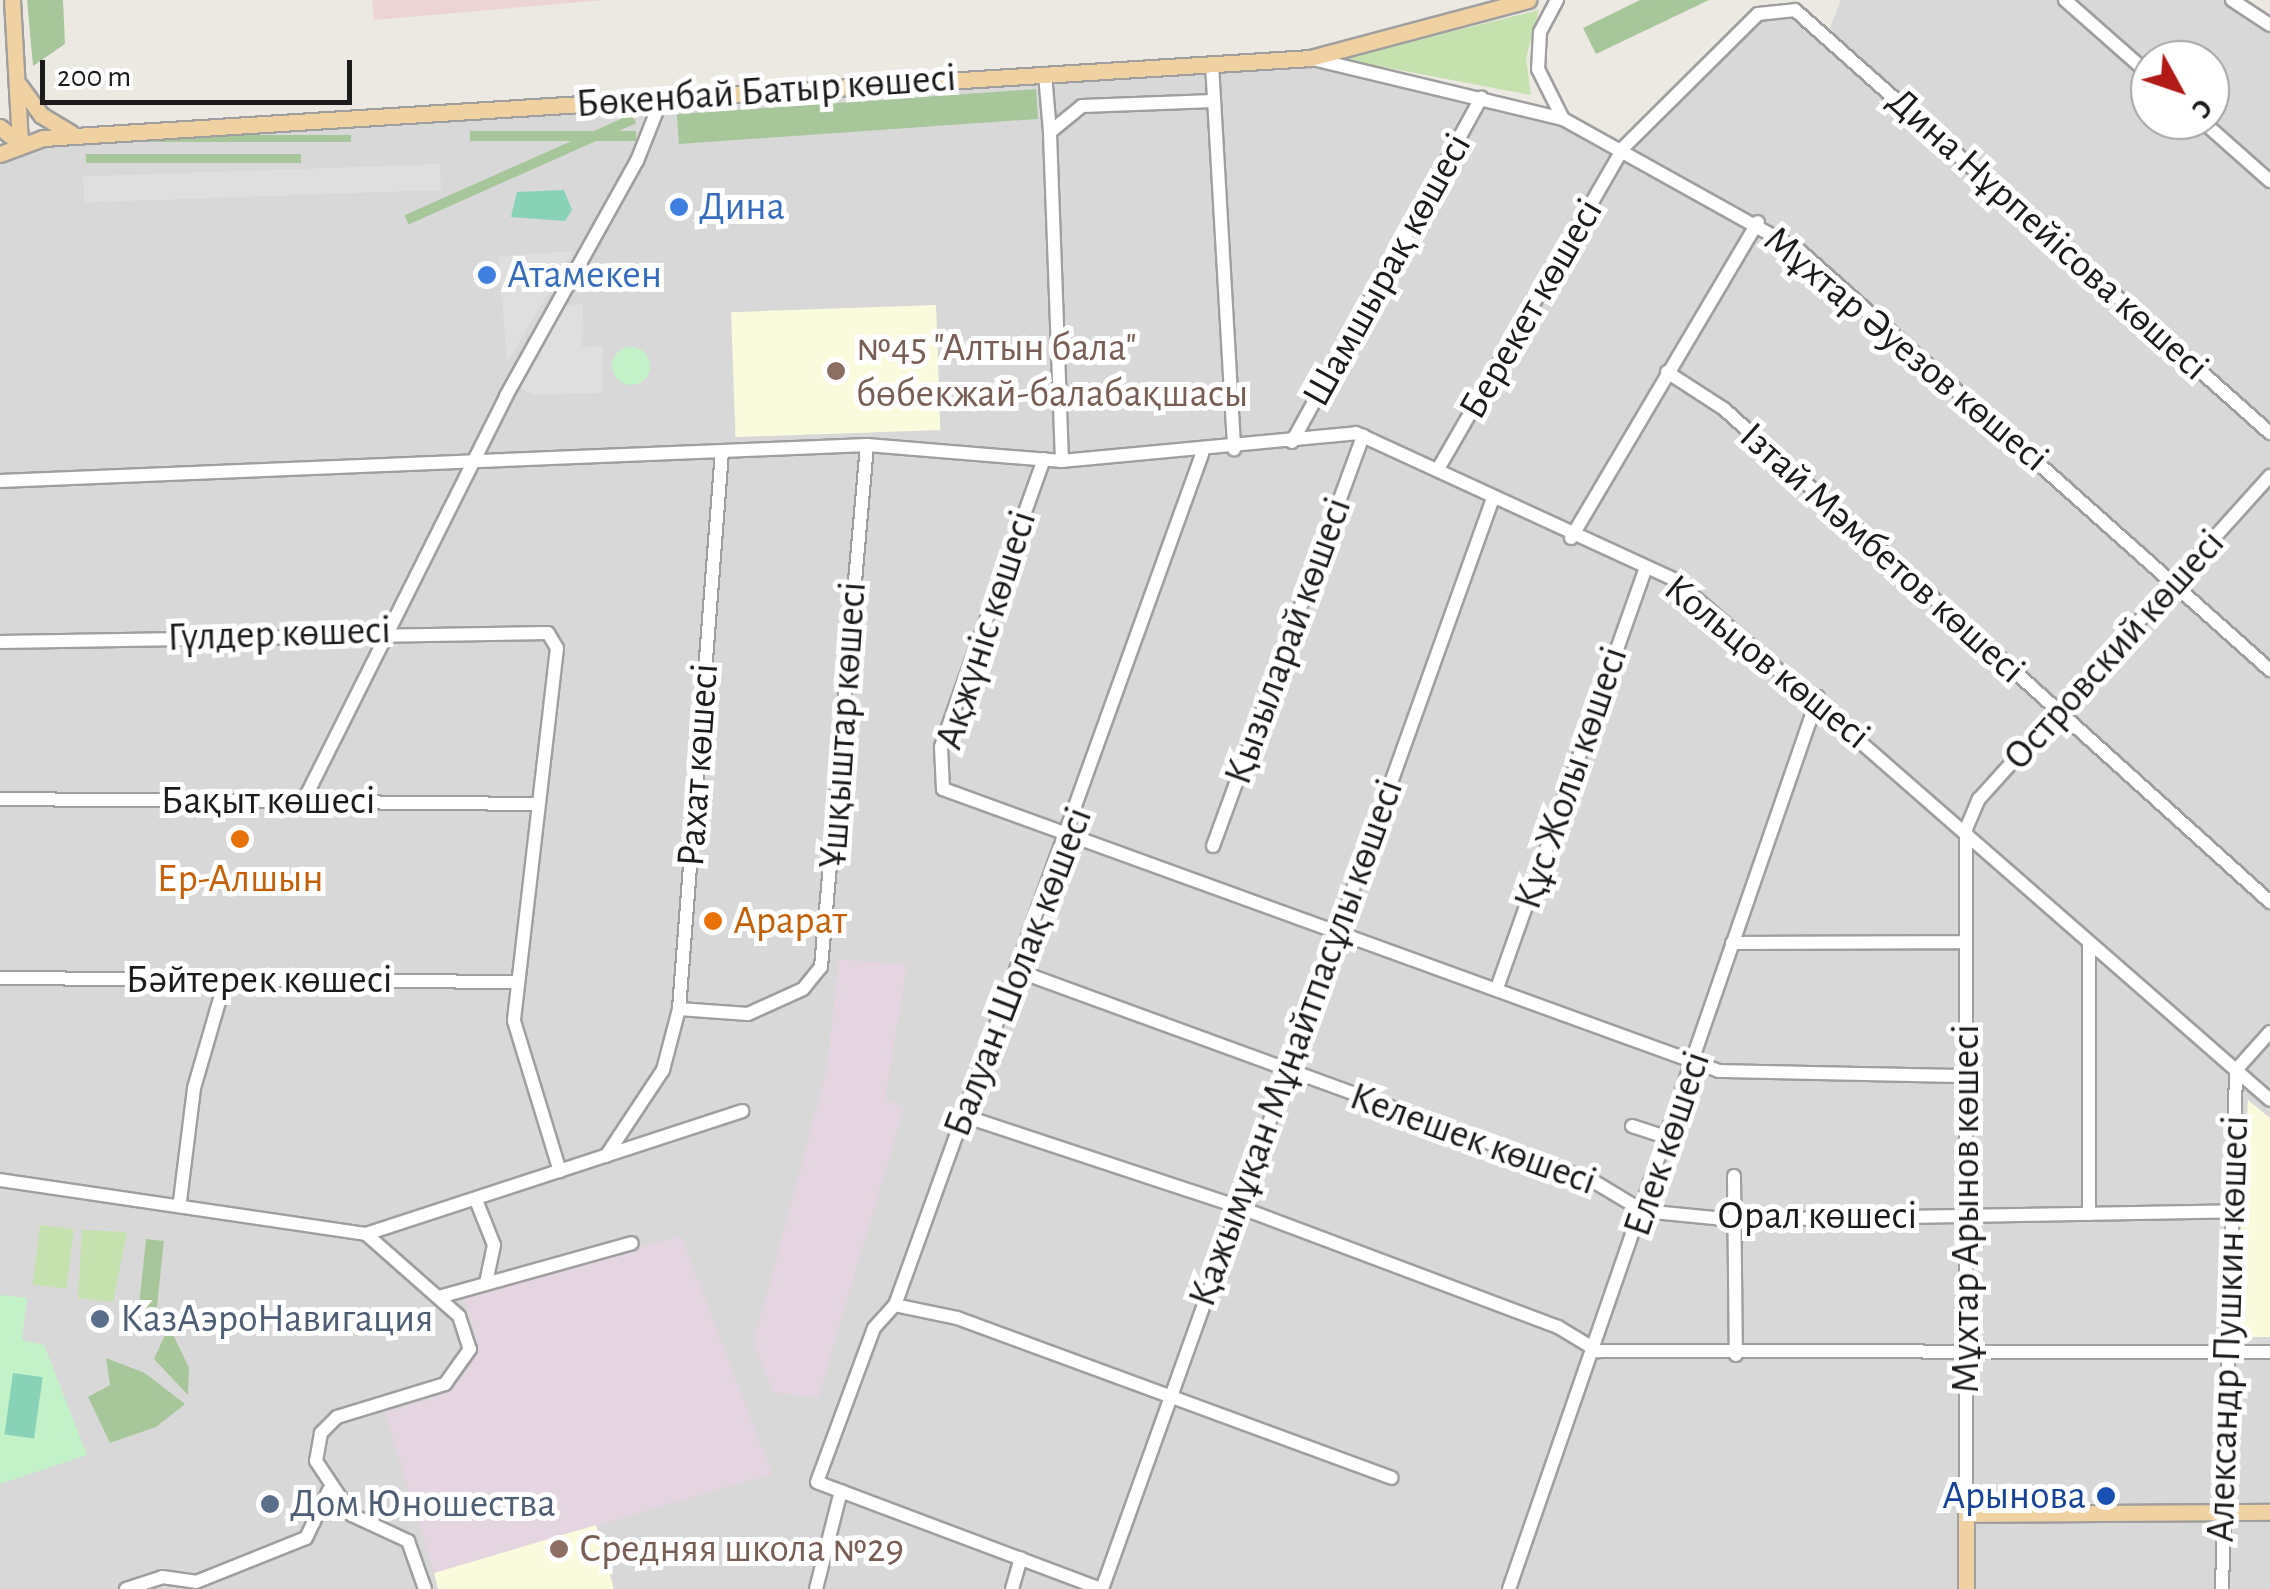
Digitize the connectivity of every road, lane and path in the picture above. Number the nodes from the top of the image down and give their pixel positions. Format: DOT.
graph roads {
  1 [pos="12,0"];
  2 [pos="1528,0"];
  3 [pos="1556,0"];
  4 [pos="1778,0"];
  5 [pos="2065,0"];
  6 [pos="2232,0"];
  7 [pos="1758,14"];
  8 [pos="2270,25"];
  9 [pos="2130,57"];
  10 [pos="1310,58"];
  11 [pos="1212,64"];
  12 [pos="1045,74"];
  13 [pos="17,78"];
  14 [pos="662,98"];
  15 [pos="1480,98"];
  16 [pos="1214,102"];
  17 [pos="1563,119"];
  18 [pos="0,128"];
  19 [pos="1050,132"];
  20 [pos="80,135"];
  21 [pos="2224,140"];
  22 [pos="20,144"];
  23 [pos="1624,148"];
  24 [pos="0,154"];
  25 [pos="2270,181"];
  26 [pos="1758,222"];
  27 [pos="1667,372"];
  28 [pos="2270,433"];
  29 [pos="1363,436"];
  30 [pos="1292,442"];
  31 [pos="867,444"];
  32 [pos="1234,449"];
  33 [pos="722,452"];
  34 [pos="1202,454"];
  35 [pos="1044,458"];
  36 [pos="475,460"];
  37 [pos="1062,461"];
  38 [pos="1438,470"];
  39 [pos="2270,476"];
  40 [pos="0,482"];
  41 [pos="1493,498"];
  42 [pos="1572,538"];
  43 [pos="1646,568"];
  44 [pos="2174,583"];
  45 [pos="386,630"];
  46 [pos="0,642"];
  47 [pos="2270,670"];
  48 [pos="1818,696"];
  49 [pos="2060,713"];
  50 [pos="306,798"];
  51 [pos="0,799"];
  52 [pos="536,804"];
  53 [pos="1966,829"];
  54 [pos="1070,832"];
  55 [pos="1213,846"];
  56 [pos="2270,902"];
  57 [pos="1334,931"];
  58 [pos="1965,942"];
  59 [pos="1732,943"];
  60 [pos="2089,944"];
  61 [pos="1018,971"];
  62 [pos="0,978"];
  63 [pos="225,981"];
  64 [pos="518,982"];
  65 [pos="1497,988"];
  66 [pos="679,1010"];
  67 [pos="2270,1032"];
  68 [pos="1696,1060"];
  69 [pos="1284,1069"];
  70 [pos="2236,1070"];
  71 [pos="1964,1076"];
  72 [pos="2270,1100"];
  73 [pos="742,1110"];
  74 [pos="964,1116"];
  75 [pos="1632,1126"];
  76 [pos="1668,1138"];
  77 [pos="606,1156"];
  78 [pos="560,1171"];
  79 [pos="1734,1176"];
  80 [pos="0,1180"];
  81 [pos="476,1200"];
  82 [pos="180,1201"];
  83 [pos="1236,1206"];
  84 [pos="1643,1211"];
  85 [pos="2231,1211"];
  86 [pos="2089,1214"];
  87 [pos="1966,1215"];
  88 [pos="1735,1220"];
  89 [pos="366,1234"];
  90 [pos="632,1242"];
  91 [pos="486,1282"];
  92 [pos="439,1297"];
  93 [pos="895,1305"];
  94 [pos="1598,1351"];
  95 [pos="2227,1352"];
  96 [pos="2270,1352"];
  97 [pos="1736,1355"];
  98 [pos="1967,1355"];
  99 [pos="1170,1394"];
  100 [pos="1392,1478"];
  101 [pos="329,1490"];
  102 [pos="841,1491"];
  103 [pos="2270,1512"];
  104 [pos="2222,1513"];
  105 [pos="1966,1514"];
  106 [pos="1021,1558"];
  107 [pos="126,1589"];
  108 [pos="425,1589"];
  109 [pos="816,1589"];
  110 [pos="1012,1589"];
  111 [pos="1102,1589"];
  112 [pos="1509,1589"];
  113 [pos="1966,1589"];
  114 [pos="2222,1589"];
  1 -- 13 [label="main road"];
  2 -- 10 [label="main road, Бөкенбай Батыр көшесі"];
  3 -- 17 [label="street"];
  4 -- 7 [label="street, Берекет көшесі"];
  5 -- 9 [label="street"];
  6 -- 8 [label="street"];
  7 -- 23 [label="street, Берекет көшесі"];
  7 -- 28 [label="street, Дина Нұрпейісова көшесі"];
  10 -- 11 [label="main road, Бөкенбай Батыр көшесі"];
  10 -- 15 [label="street, Мұхтар Әуезов көшесі"];
  11 -- 12 [label="main road, Бөкенбай Батыр көшесі"];
  11 -- 16 [label="street"];
  12 -- 14 [label="main road, Бөкенбай Батыр көшесі"];
  12 -- 19 [label="street"];
  13 -- 20 [label="main road"];
  13 -- 22 [label="main road"];
  14 -- 20 [label="main road, Бөкенбай Батыр көшесі"];
  14 -- 36 [label="street"];
  15 -- 17 [label="street, Мұхтар Әуезов көшесі"];
  15 -- 30 [label="street, Шамшырақ көшесі"];
  16 -- 19 [label="street"];
  16 -- 32 [label="street"];
  17 -- 23 [label="street, Мұхтар Әуезов көшесі"];
  18 -- 22 [label="main road"];
  19 -- 37 [label="street"];
  20 -- 22 [label="main road, Бөкенбай Батыр көшесі"];
  21 -- 25 [label="street"];
  22 -- 24 [label="main road, Бөкенбай Батыр көшесі"];
  23 -- 26 [label="street, Мұхтар Әуезов көшесі"];
  23 -- 38 [label="street, Берекет көшесі"];
  26 -- 27 [label="street"];
  26 -- 44 [label="street, Мұхтар Әуезов көшесі"];
  27 -- 42 [label="street"];
  27 -- 49 [label="street, Ізтай Мәмбетов көшесі"];
  29 -- 30 [label="street, Кольцов көшесі"];
  29 -- 38 [label="street, Кольцов көшесі"];
  29 -- 55 [label="street, Қызыларай көшесі"];
  30 -- 32 [label="street, Кольцов көшесі"];
  31 -- 33 [label="street, Кольцов көшесі"];
  31 -- 35 [label="street, Кольцов көшесі"];
  31 -- 66 [label="street, Ұшқыштар көшесі"];
  32 -- 34 [label="street, Кольцов көшесі"];
  33 -- 36 [label="street, Кольцов көшесі"];
  33 -- 66 [label="street, Рахат көшесі"];
  34 -- 37 [label="street, Кольцов көшесі"];
  34 -- 54 [label="street, Балуан Шолақ көшесі"];
  35 -- 37 [label="street, Кольцов көшесі"];
  35 -- 54 [label="street, Ақжүніс көшесі"];
  36 -- 40 [label="street, Кольцов көшесі"];
  36 -- 45 [label="street"];
  38 -- 41 [label="street, Кольцов көшесі"];
  39 -- 44 [label="street, Островский көшесі"];
  41 -- 42 [label="street, Кольцов көшесі"];
  41 -- 57 [label="street, Қажымұқан Мұңайтпасұлы көшесі"];
  42 -- 43 [label="street, Кольцов көшесі"];
  43 -- 48 [label="street, Кольцов көшесі"];
  43 -- 65 [label="street, Құс Жолы көшесі"];
  44 -- 47 [label="street, Мұхтар Әуезов көшесі"];
  44 -- 49 [label="street, Островский көшесі"];
  45 -- 46 [label="street, Гүлдер көшесі"];
  45 -- 50 [label="street"];
  45 -- 52 [label="street, Гүлдер көшесі"];
  48 -- 53 [label="street, Кольцов көшесі"];
  48 -- 59 [label="street, Елек көшесі"];
  49 -- 53 [label="street, Островский көшесі"];
  49 -- 56 [label="street, Ізтай Мәмбетов көшесі"];
  50 -- 51 [label="street, Бақыт көшесі"];
  50 -- 52 [label="street, Бақыт көшесі"];
  52 -- 64 [label="street"];
  53 -- 58 [label="street, Мұхтар Арынов көшесі"];
  53 -- 60 [label="street, Кольцов көшесі"];
  54 -- 57 [label="street"];
  54 -- 61 [label="street, Балуан Шолақ көшесі"];
  57 -- 65 [label="street"];
  57 -- 69 [label="street, Қажымұқан Мұңайтпасұлы көшесі"];
  58 -- 59 [label="street"];
  58 -- 71 [label="street, Мұхтар Арынов көшесі"];
  59 -- 68 [label="street, Елек көшесі"];
  60 -- 70 [label="street, Кольцов көшесі"];
  60 -- 86 [label="street"];
  61 -- 69 [label="street, Келешек көшесі"];
  61 -- 74 [label="street, Балуан Шолақ көшесі"];
  62 -- 63 [label="street, Бәйтерек көшесі"];
  63 -- 64 [label="street, Бәйтерек көшесі"];
  63 -- 82 [label="street"];
  64 -- 78 [label="street"];
  65 -- 68 [label="street"];
  66 -- 77 [label="street, Рахат көшесі"];
  67 -- 70 [label="street"];
  68 -- 71 [label="street"];
  68 -- 76 [label="street, Елек көшесі"];
  69 -- 83 [label="street, Қажымұқан Мұңайтпасұлы көшесі"];
  69 -- 84 [label="street, Келешек көшесі"];
  70 -- 72 [label="street, Кольцов көшесі"];
  70 -- 85 [label="street, Александр Пушкин көшесі"];
  71 -- 87 [label="street, Мұхтар Арынов көшесі"];
  73 -- 77 [label="street"];
  74 -- 83 [label="street"];
  74 -- 93 [label="street, Балуан Шолақ көшесі"];
  75 -- 76 [label="street"];
  76 -- 84 [label="street, Елек көшесі"];
  77 -- 78 [label="street"];
  78 -- 81 [label="street"];
  79 -- 88 [label="street"];
  80 -- 82 [label="street"];
  81 -- 89 [label="street"];
  81 -- 91 [label="street"];
  82 -- 89 [label="street"];
  83 -- 94 [label="street"];
  83 -- 99 [label="street, Қажымұқан Мұңайтпасұлы көшесі"];
  84 -- 88 [label="street, Орал көшесі"];
  84 -- 94 [label="street, Елек көшесі"];
  85 -- 86 [label="street, Орал көшесі"];
  85 -- 95 [label="street, Александр Пушкин көшесі"];
  86 -- 87 [label="street, Орал көшесі"];
  87 -- 88 [label="street, Орал көшесі"];
  87 -- 98 [label="street, Мұхтар Арынов көшесі"];
  88 -- 97 [label="street"];
  89 -- 92 [label="street"];
  90 -- 91 [label="street"];
  91 -- 92 [label="street"];
  92 -- 101 [label="street"];
  93 -- 99 [label="street"];
  93 -- 102 [label="street, Балуан Шолақ көшесі"];
  94 -- 97 [label="street"];
  94 -- 112 [label="street, Елек көшесі"];
  95 -- 96 [label="street"];
  95 -- 98 [label="street"];
  95 -- 104 [label="street, Александр Пушкин көшесі"];
  97 -- 98 [label="street"];
  98 -- 105 [label="street, Мұхтар Арынов көшесі"];
  99 -- 100 [label="street"];
  99 -- 111 [label="street, Қажымұқан Мұңайтпасұлы көшесі"];
  101 -- 107 [label="street"];
  101 -- 108 [label="street"];
  102 -- 106 [label="street"];
  102 -- 109 [label="street"];
  103 -- 104 [label="main road"];
  104 -- 105 [label="main road"];
  104 -- 114 [label="street, Александр Пушкин көшесі"];
  105 -- 113 [label="main road, Мұхтар Арынов көшесі"];
  106 -- 110 [label="street"];
  106 -- 111 [label="street"];
}
